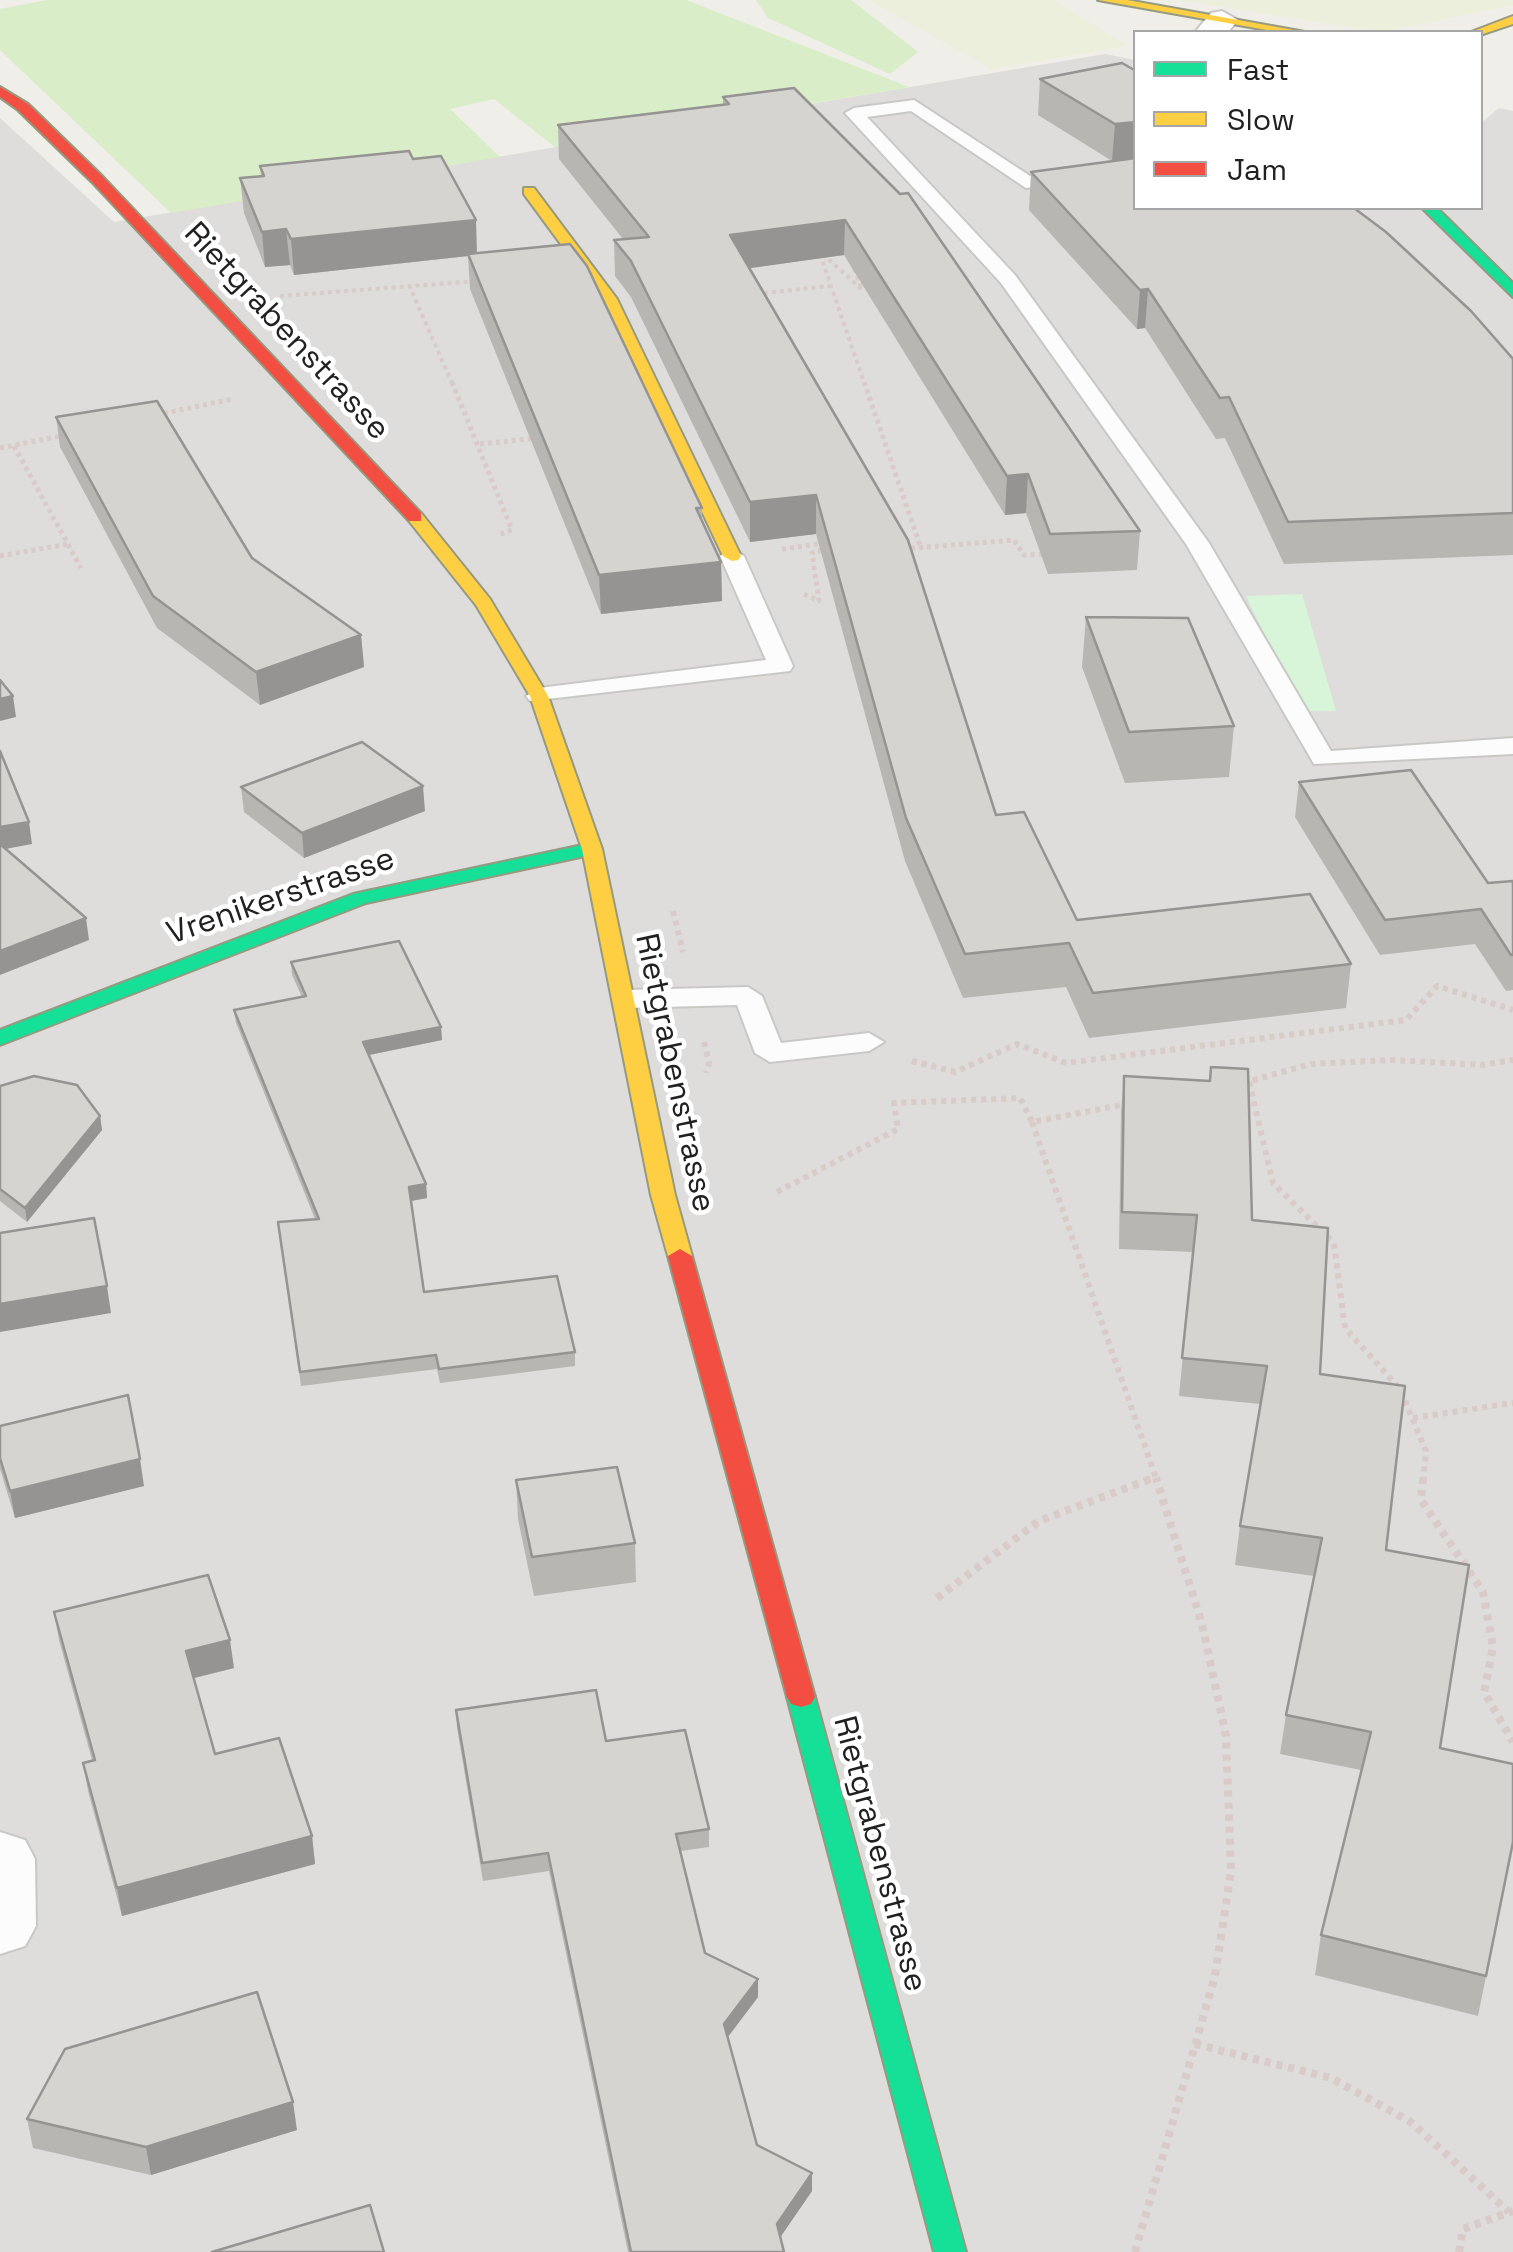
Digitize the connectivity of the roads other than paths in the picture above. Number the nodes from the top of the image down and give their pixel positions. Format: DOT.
graph roads {
  1 [pos="1104,0"];
  2 [pos="1513,20"];
  3 [pos="1216,26"];
  4 [pos="1271,30"];
  5 [pos="1483,30"];
  6 [pos="0,91"];
  7 [pos="1133,166"];
  8 [pos="528,191"];
  9 [pos="1432,210"];
  10 [pos="1513,292"];
  11 [pos="732,556"];
  12 [pos="539,696"];
  13 [pos="1513,746"];
  14 [pos="592,848"];
  15 [pos="626,1000"];
  16 [pos="0,1038"];
  17 [pos="869,1042"];
  18 [pos="0,1859"];
  19 [pos="0,1926"];
  20 [pos="950,2252"];
  1 -- 3 [label="street"];
  2 -- 5 [label="street"];
  3 -- 4 [label="street"];
  6 -- 12 [label="street, Rietgrabenstrasse"];
  7 -- 13 [label="lane"];
  8 -- 11 [label="street"];
  9 -- 10 [label="street"];
  11 -- 12 [label="lane"];
  12 -- 14 [label="street, Rietgrabenstrasse"];
  14 -- 15 [label="street, Rietgrabenstrasse"];
  14 -- 16 [label="street, Vrenikerstrasse"];
  15 -- 17 [label="lane"];
  15 -- 20 [label="street, Rietgrabenstrasse"];
  18 -- 19 [label="street"];
}
